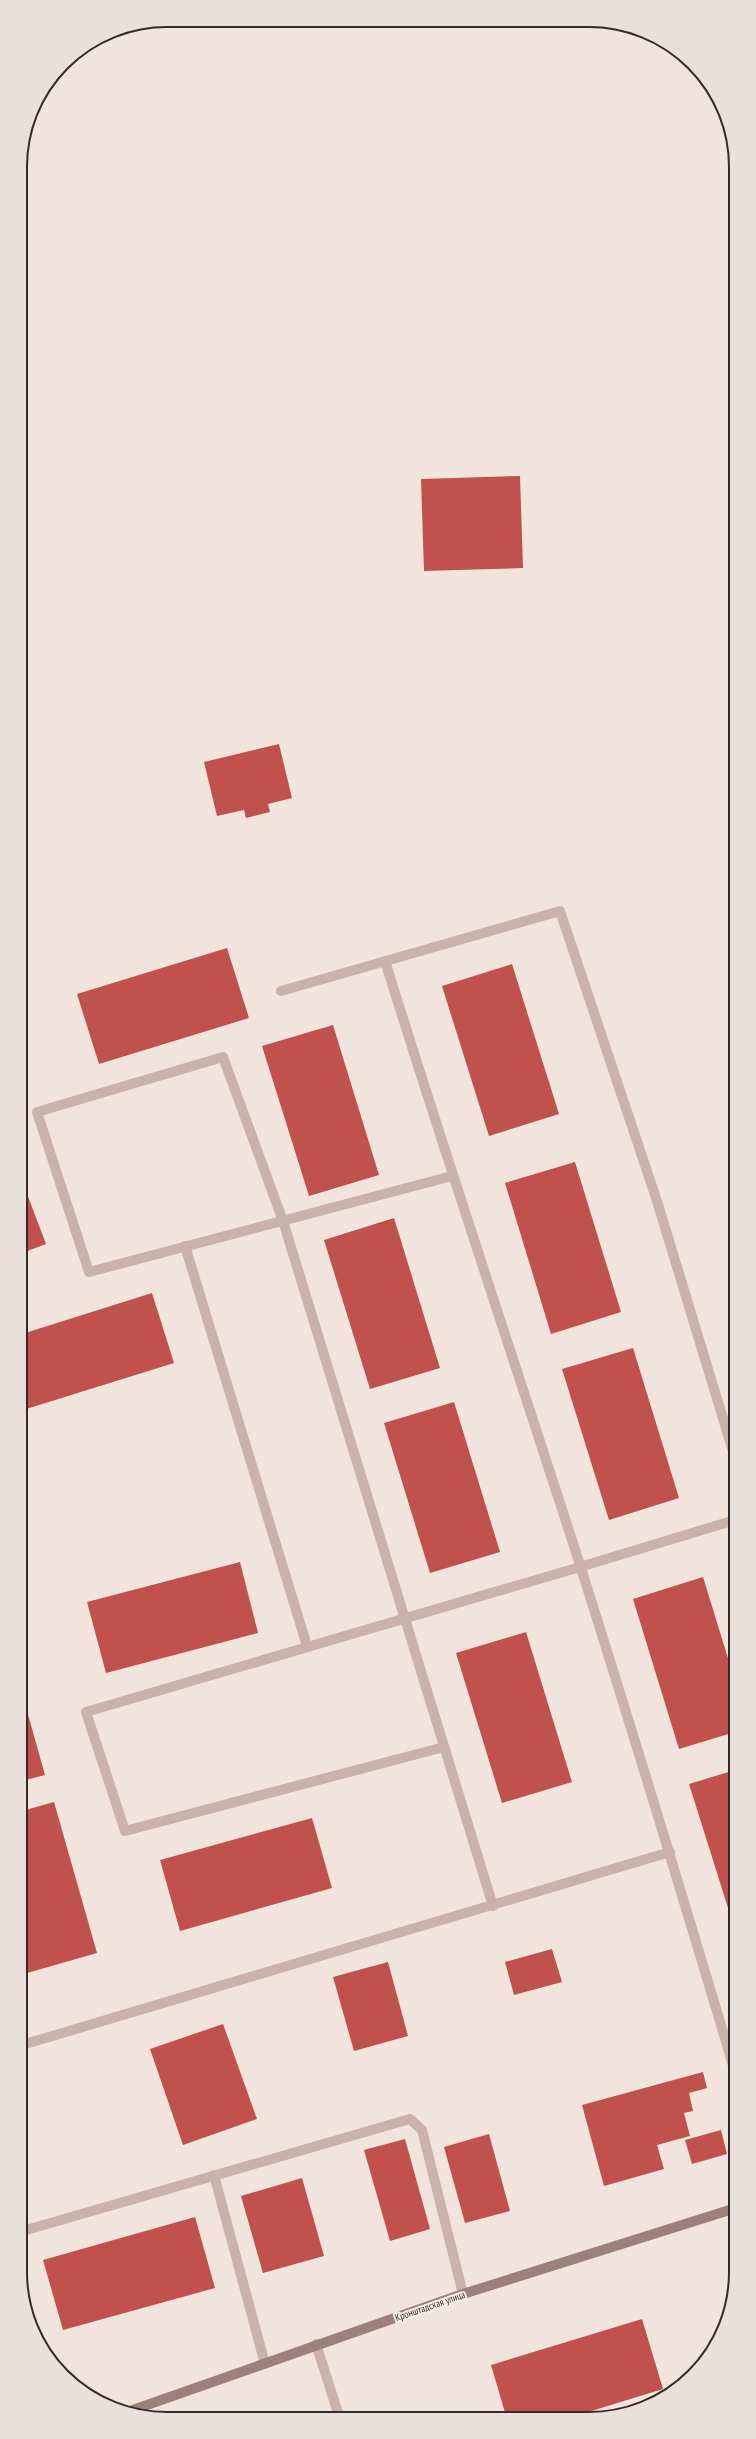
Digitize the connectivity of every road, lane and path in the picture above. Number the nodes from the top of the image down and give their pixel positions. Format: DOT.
graph roads {
  1 [pos="385,961"];
  2 [pos="282,991"];
  3 [pos="452,1176"];
  4 [pos="283,1221"];
  5 [pos="185,1246"];
  6 [pos="729,1438"];
  7 [pos="729,1522"];
  8 [pos="580,1567"];
  9 [pos="404,1617"];
  10 [pos="307,1646"];
  11 [pos="444,1747"];
  12 [pos="670,1852"];
  13 [pos="493,1906"];
  14 [pos="27,2043"];
  15 [pos="729,2049"];
  16 [pos="214,2175"];
  17 [pos="729,2210"];
  18 [pos="27,2230"];
  19 [pos="463,2294"];
  20 [pos="316,2344"];
  21 [pos="265,2364"];
  22 [pos="137,2408"];
  23 [pos="338,2412"];
  1 -- 2 [label="street"];
  1 -- 3 [label="street"];
  1 -- 6 [label="street"];
  3 -- 4 [label="street"];
  3 -- 8 [label="street"];
  4 -- 5 [label="street"];
  4 -- 5 [label="street"];
  4 -- 9 [label="street"];
  5 -- 10 [label="street"];
  7 -- 8 [label="street"];
  8 -- 9 [label="street"];
  8 -- 12 [label="street"];
  9 -- 10 [label="street"];
  9 -- 11 [label="street"];
  10 -- 11 [label="street"];
  11 -- 13 [label="street"];
  12 -- 13 [label="street"];
  12 -- 15 [label="street"];
  13 -- 14 [label="street"];
  16 -- 18 [label="street"];
  16 -- 19 [label="street"];
  16 -- 21 [label="street"];
  17 -- 19 [label="street, Кронштадская улица"];
  19 -- 20 [label="street, Кронштадская улица"];
  20 -- 21 [label="street, Кронштадская улица"];
  20 -- 23 [label="street"];
  21 -- 22 [label="street, Кронштадская улица"];
}
